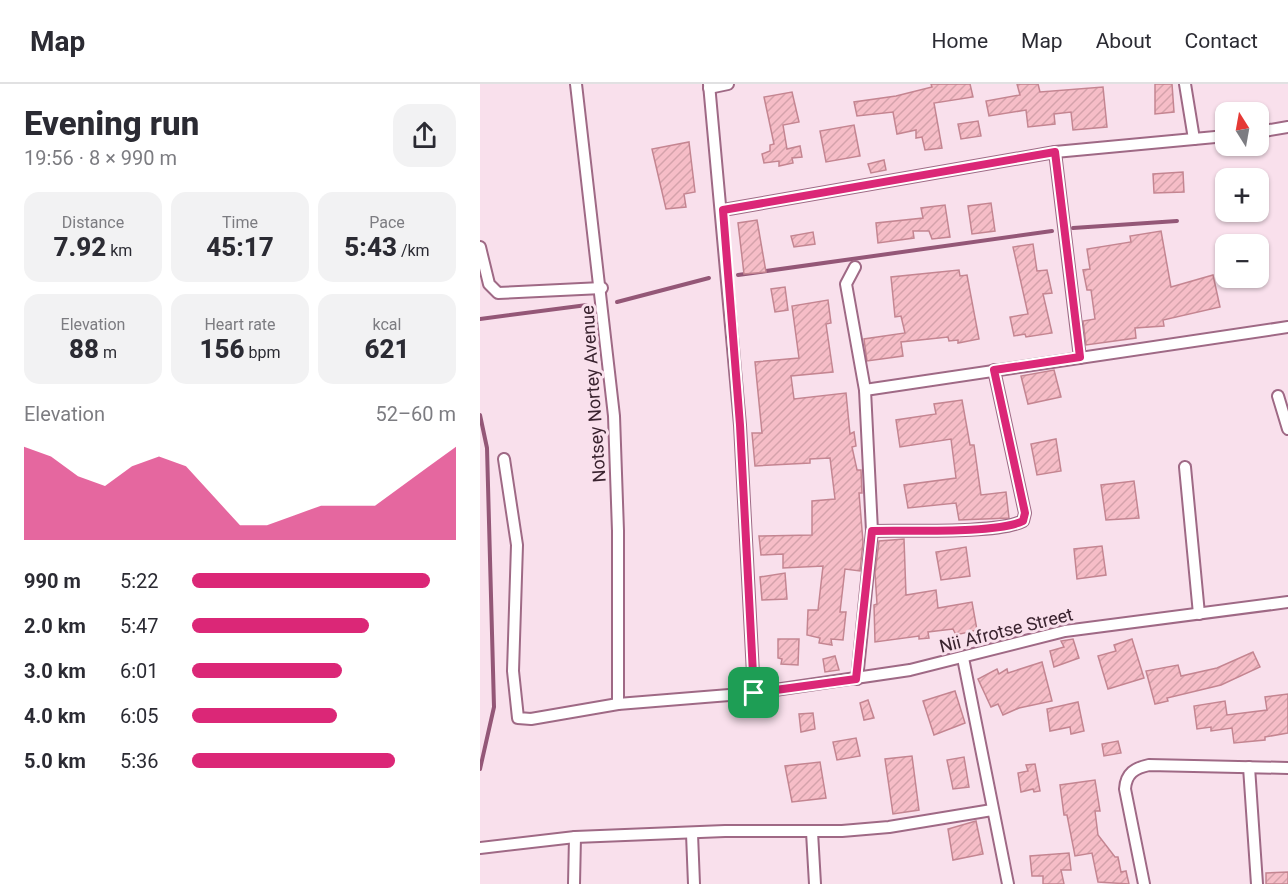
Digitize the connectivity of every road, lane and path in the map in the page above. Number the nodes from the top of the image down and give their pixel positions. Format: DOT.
graph roads {
  1 [pos="576,84"];
  2 [pos="728,84"];
  3 [pos="1185,84"];
  4 [pos="709,86"];
  5 [pos="1288,127"];
  6 [pos="1269,130"];
  7 [pos="1215,137"];
  8 [pos="1194,139"];
  9 [pos="1055,152"];
  10 [pos="723,210"];
  11 [pos="480,247"];
  12 [pos="855,267"];
  13 [pos="602,288"];
  14 [pos="1288,327"];
  15 [pos="1080,357"];
  16 [pos="994,370"];
  17 [pos="865,390"];
  18 [pos="1278,396"];
  19 [pos="1288,429"];
  20 [pos="504,459"];
  21 [pos="1185,467"];
  22 [pos="872,531"];
  23 [pos="1288,602"];
  24 [pos="1199,614"];
  25 [pos="963,658"];
  26 [pos="856,679"];
  27 [pos="754,693"];
  28 [pos="618,704"];
  29 [pos="1248,767"];
  30 [pos="1288,768"];
  31 [pos="992,810"];
  32 [pos="812,832"];
  33 [pos="692,834"];
  34 [pos="575,837"];
  35 [pos="480,848"];
  36 [pos="574,884"];
  37 [pos="694,884"];
  38 [pos="815,884"];
  39 [pos="1008,884"];
  40 [pos="1144,884"];
  41 [pos="1257,884"];
  1 -- 13 [label="street, Notsey Nortey Avenue"];
  2 -- 4 [label="street"];
  3 -- 8 [label="street"];
  4 -- 10 [label="street"];
  5 -- 6 [label="street"];
  7 -- 8 [label="street"];
  8 -- 9 [label="street"];
  9 -- 10 [label="street"];
  9 -- 15 [label="street"];
  10 -- 27 [label="street"];
  11 -- 13 [label="street"];
  12 -- 17 [label="street"];
  13 -- 28 [label="street, Notsey Nortey Avenue"];
  14 -- 15 [label="street"];
  15 -- 16 [label="street"];
  16 -- 17 [label="street"];
  16 -- 22 [label="street"];
  17 -- 22 [label="street"];
  18 -- 19 [label="street"];
  20 -- 28 [label="street, Nii Afrotse Street"];
  21 -- 24 [label="street"];
  22 -- 26 [label="street"];
  23 -- 24 [label="street, Nii Afrotse Street"];
  24 -- 25 [label="street, Nii Afrotse Street"];
  25 -- 26 [label="street, Nii Afrotse Street"];
  25 -- 31 [label="street"];
  26 -- 27 [label="street, Nii Afrotse Street"];
  27 -- 28 [label="street, Nii Afrotse Street"];
  29 -- 30 [label="street"];
  29 -- 40 [label="street"];
  29 -- 41 [label="street"];
  31 -- 32 [label="street"];
  31 -- 39 [label="street"];
  32 -- 33 [label="street"];
  32 -- 38 [label="street"];
  33 -- 34 [label="street"];
  33 -- 37 [label="street"];
  34 -- 35 [label="street"];
  34 -- 36 [label="street"];
}
